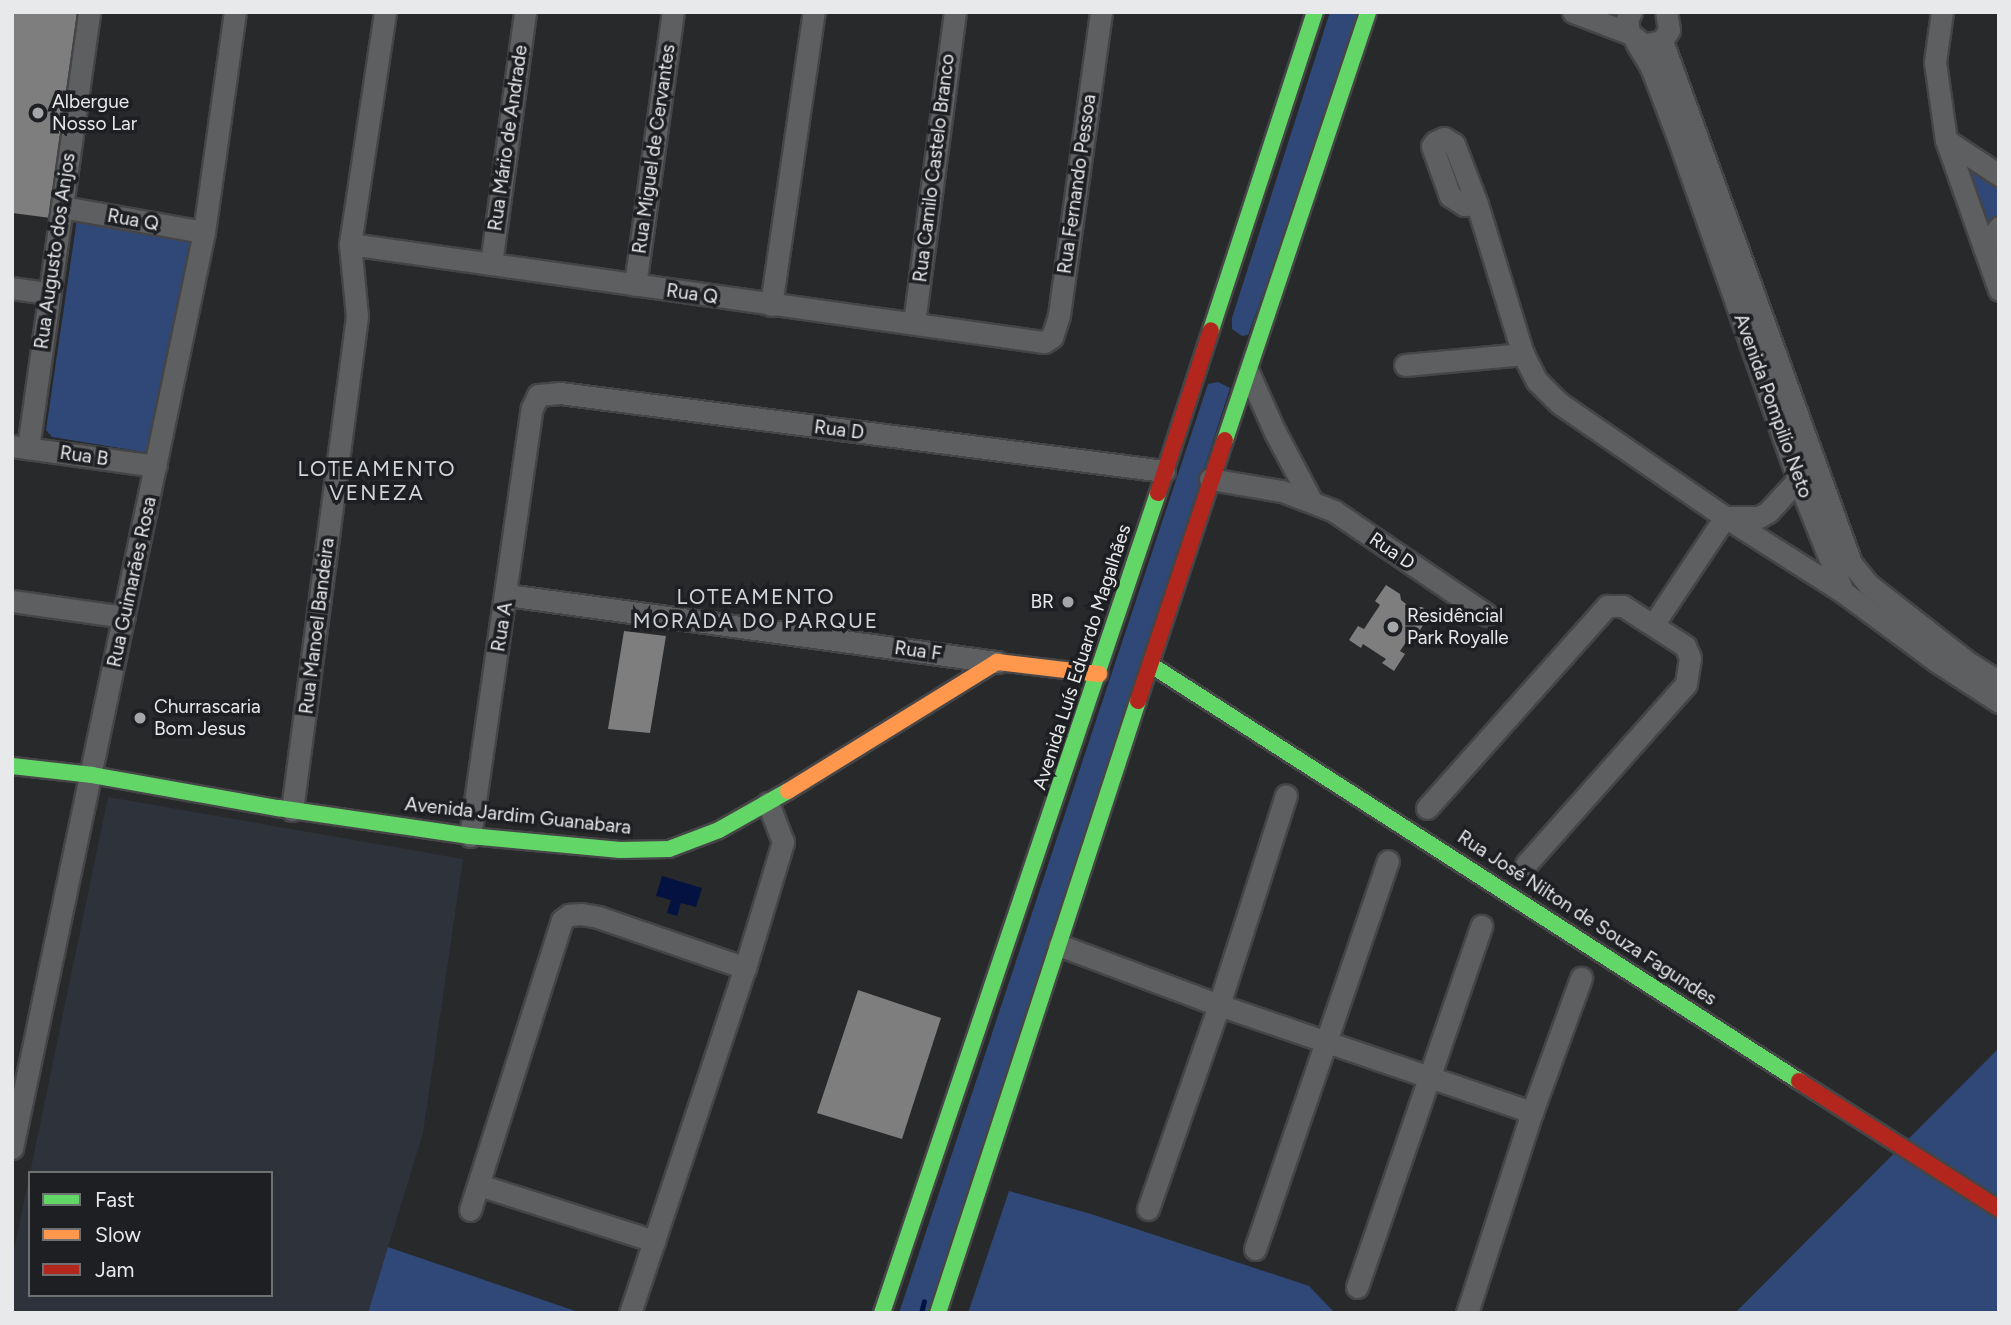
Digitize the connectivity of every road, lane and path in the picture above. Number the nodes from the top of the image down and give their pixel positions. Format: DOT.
graph roads {
  1 [pos="89,12"];
  2 [pos="234,12"];
  3 [pos="385,12"];
  4 [pos="525,12"];
  5 [pos="673,12"];
  6 [pos="814,12"];
  7 [pos="955,12"];
  8 [pos="1101,12"];
  9 [pos="1315,12"];
  10 [pos="1368,12"];
  11 [pos="1573,12"];
  12 [pos="1942,12"];
  13 [pos="1671,14"];
  14 [pos="1632,29"];
  15 [pos="1662,41"];
  16 [pos="1945,140"];
  17 [pos="1999,174"];
  18 [pos="1477,204"];
  19 [pos="62,207"];
  20 [pos="1999,227"];
  21 [pos="204,232"];
  22 [pos="350,244"];
  23 [pos="372,248"];
  24 [pos="1984,248"];
  25 [pos="491,264"];
  26 [pos="635,285"];
  27 [pos="12,288"];
  28 [pos="1999,290"];
  29 [pos="49,293"];
  30 [pos="772,305"];
  31 [pos="357,316"];
  32 [pos="914,323"];
  33 [pos="1212,326"];
  34 [pos="1035,343"];
  35 [pos="1258,347"];
  36 [pos="1523,354"];
  37 [pos="1405,365"];
  38 [pos="1249,374"];
  39 [pos="1185,406"];
  40 [pos="531,417"];
  41 [pos="1228,427"];
  42 [pos="20,447"];
  43 [pos="1812,461"];
  44 [pos="156,466"];
  45 [pos="1164,471"];
  46 [pos="1210,479"];
  47 [pos="1799,482"];
  48 [pos="1311,500"];
  49 [pos="1725,517"];
  50 [pos="1843,592"];
  51 [pos="507,595"];
  52 [pos="12,601"];
  53 [pos="1487,615"];
  54 [pos="124,617"];
  55 [pos="1653,625"];
  56 [pos="997,662"];
  57 [pos="1151,665"];
  58 [pos="1099,674"];
  59 [pos="1995,685"];
  60 [pos="12,766"];
  61 [pos="92,775"];
  62 [pos="1286,796"];
  63 [pos="768,803"];
  64 [pos="1427,808"];
  65 [pos="292,810"];
  66 [pos="470,836"];
  67 [pos="1388,862"];
  68 [pos="1526,864"];
  69 [pos="1481,926"];
  70 [pos="1059,945"];
  71 [pos="745,968"];
  72 [pos="1581,978"];
  73 [pos="1219,1005"];
  74 [pos="1326,1043"];
  75 [pos="1429,1078"];
  76 [pos="1532,1112"];
  77 [pos="12,1148"];
  78 [pos="478,1185"];
  79 [pos="1148,1209"];
  80 [pos="1999,1209"];
  81 [pos="471,1210"];
  82 [pos="654,1241"];
  83 [pos="1255,1248"];
  84 [pos="1357,1287"];
  85 [pos="630,1313"];
  86 [pos="880,1313"];
  87 [pos="938,1313"];
  88 [pos="1467,1313"];
  1 -- 19 [label="street, Rua Augusto dos Anjos"];
  2 -- 21 [label="street, Rua Guimarães Rosa"];
  3 -- 22 [label="street, Rua Manoel Bandeira"];
  4 -- 25 [label="street, Rua Mário de Andrade"];
  5 -- 26 [label="street, Rua Miguel de Cervantes"];
  6 -- 30 [label="street"];
  7 -- 32 [label="street, Rua Camilo Castelo Branco"];
  8 -- 34 [label="street, Rua Fernando Pessoa"];
  9 -- 33 [label="main road, Avenida Luís Eduardo Magalhães"];
  10 -- 35 [label="main road"];
  11 -- 14 [label="street"];
  12 -- 16 [label="street"];
  13 -- 15 [label="street"];
  14 -- 15 [label="street"];
  14 -- 47 [label="street, Avenida Pompilio Neto"];
  15 -- 43 [label="street, Avenida Pompilio Neto"];
  16 -- 17 [label="street"];
  16 -- 24 [label="street"];
  18 -- 36 [label="street"];
  19 -- 21 [label="street, Rua Q"];
  19 -- 29 [label="street, Rua Augusto dos Anjos"];
  20 -- 24 [label="street"];
  21 -- 44 [label="street, Rua Guimarães Rosa"];
  22 -- 23 [label="street, Rua Q"];
  22 -- 31 [label="street, Rua Manoel Bandeira"];
  23 -- 25 [label="street, Rua Q"];
  23 -- 31 [label="street, Rua Manoel Bandeira"];
  24 -- 28 [label="street"];
  25 -- 26 [label="street, Rua Q"];
  26 -- 30 [label="street, Rua Q"];
  27 -- 29 [label="street"];
  29 -- 42 [label="street, Rua Augusto dos Anjos"];
  30 -- 32 [label="street, Rua Q"];
  31 -- 65 [label="street, Rua Manoel Bandeira"];
  32 -- 34 [label="street, Rua Q"];
  33 -- 35 [label="main road"];
  33 -- 39 [label="main road, Avenida Luís Eduardo Magalhães"];
  35 -- 38 [label="main road"];
  36 -- 37 [label="street"];
  36 -- 49 [label="street"];
  38 -- 41 [label="main road"];
  38 -- 48 [label="street"];
  39 -- 41 [label="main road"];
  39 -- 45 [label="main road, Avenida Luís Eduardo Magalhães"];
  40 -- 45 [label="street, Rua D"];
  40 -- 51 [label="street, Rua A"];
  41 -- 46 [label="main road"];
  42 -- 44 [label="street, Rua B"];
  43 -- 47 [label="street"];
  43 -- 59 [label="street, Avenida Pompilio Neto"];
  44 -- 54 [label="street, Rua Guimarães Rosa"];
  45 -- 58 [label="main road, Avenida Luís Eduardo Magalhães"];
  46 -- 48 [label="street, Rua D"];
  46 -- 57 [label="main road"];
  47 -- 49 [label="street"];
  47 -- 50 [label="street, Avenida Pompilio Neto"];
  48 -- 53 [label="street, Rua D"];
  49 -- 50 [label="street"];
  49 -- 55 [label="street"];
  50 -- 59 [label="street, Avenida Pompilio Neto"];
  51 -- 56 [label="street, Rua F"];
  51 -- 66 [label="street, Rua A"];
  52 -- 54 [label="street"];
  54 -- 61 [label="street, Rua Guimarães Rosa"];
  55 -- 64 [label="street"];
  55 -- 68 [label="street"];
  56 -- 58 [label="main road"];
  56 -- 63 [label="main road, Avenida Jardim Guanabara"];
  57 -- 70 [label="main road"];
  57 -- 80 [label="main road, Rua José Nilton de Souza Fagundes"];
  58 -- 86 [label="main road, Avenida Luís Eduardo Magalhães"];
  60 -- 61 [label="main road, Avenida Jardim Guanabara"];
  61 -- 65 [label="main road, Avenida Jardim Guanabara"];
  61 -- 77 [label="street, Rua Guimarães Rosa"];
  62 -- 73 [label="street"];
  63 -- 66 [label="main road, Avenida Jardim Guanabara"];
  63 -- 71 [label="street"];
  65 -- 66 [label="main road, Avenida Jardim Guanabara"];
  67 -- 74 [label="street"];
  69 -- 75 [label="street"];
  70 -- 73 [label="street"];
  70 -- 87 [label="main road"];
  71 -- 78 [label="street"];
  71 -- 82 [label="street"];
  72 -- 76 [label="street"];
  73 -- 74 [label="street"];
  73 -- 79 [label="street"];
  74 -- 75 [label="street"];
  74 -- 83 [label="street"];
  75 -- 76 [label="street"];
  75 -- 84 [label="street"];
  76 -- 88 [label="street"];
  78 -- 81 [label="street"];
  78 -- 82 [label="street"];
  82 -- 85 [label="street"];
}
